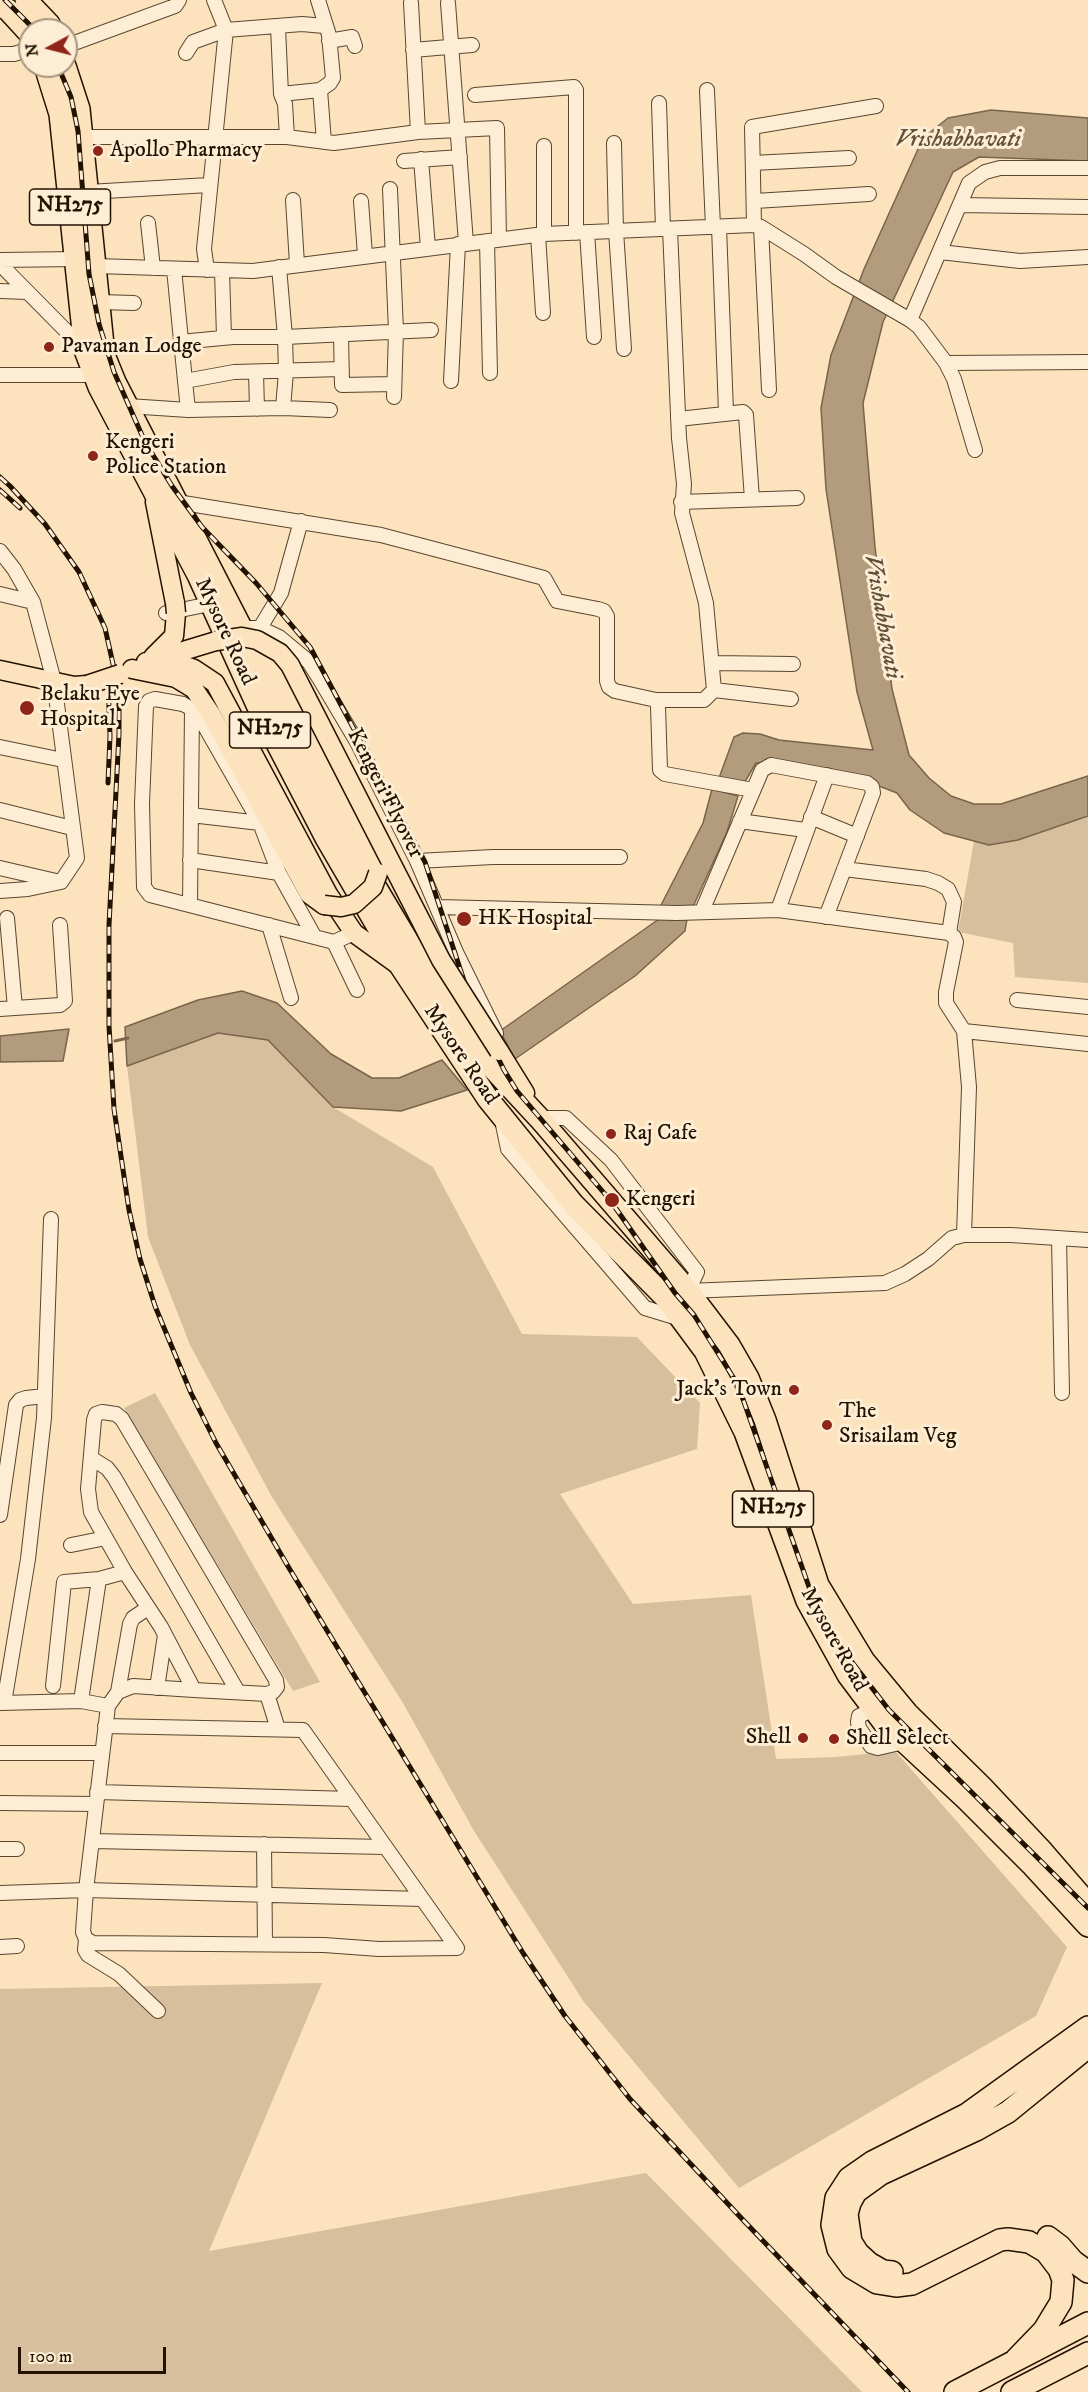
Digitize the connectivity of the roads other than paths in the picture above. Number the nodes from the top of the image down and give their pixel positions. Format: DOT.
graph roads {
  1 [pos="26,0"];
  2 [pos="179,0"];
  3 [pos="214,0"];
  4 [pos="318,0"];
  5 [pos="411,3"];
  6 [pos="448,3"];
  7 [pos="0,5"];
  8 [pos="43,18"];
  9 [pos="18,21"];
  10 [pos="324,26"];
  11 [pos="278,27"];
  12 [pos="226,30"];
  13 [pos="78,41"];
  14 [pos="329,41"];
  15 [pos="472,45"];
  16 [pos="355,46"];
  17 [pos="451,47"];
  18 [pos="413,50"];
  19 [pos="18,53"];
  20 [pos="186,53"];
  21 [pos="0,54"];
  22 [pos="49,78"];
  23 [pos="69,78"];
  24 [pos="320,90"];
  25 [pos="707,90"];
  26 [pos="281,94"];
  27 [pos="475,95"];
  28 [pos="659,103"];
  29 [pos="876,106"];
  30 [pos="458,129"];
  31 [pos="418,132"];
  32 [pos="82,137"];
  33 [pos="287,137"];
  34 [pos="213,139"];
  35 [pos="324,142"];
  36 [pos="614,143"];
  37 [pos="544,146"];
  38 [pos="460,157"];
  39 [pos="849,158"];
  40 [pos="421,159"];
  41 [pos="404,161"];
  42 [pos="753,163"];
  43 [pos="1088,168"];
  44 [pos="209,185"];
  45 [pos="390,189"];
  46 [pos="88,192"];
  47 [pos="870,194"];
  48 [pos="293,200"];
  49 [pos="361,201"];
  50 [pos="755,201"];
  51 [pos="960,205"];
  52 [pos="1088,207"];
  53 [pos="148,223"];
  54 [pos="757,226"];
  55 [pos="716,227"];
  56 [pos="666,229"];
  57 [pos="616,231"];
  58 [pos="581,232"];
  59 [pos="541,234"];
  60 [pos="493,240"];
  61 [pos="462,244"];
  62 [pos="428,248"];
  63 [pos="394,252"];
  64 [pos="940,252"];
  65 [pos="365,255"];
  66 [pos="1088,257"];
  67 [pos="0,262"];
  68 [pos="86,262"];
  69 [pos="297,264"];
  70 [pos="279,267"];
  71 [pos="153,268"];
  72 [pos="174,268"];
  73 [pos="207,270"];
  74 [pos="222,271"];
  75 [pos="0,291"];
  76 [pos="27,292"];
  77 [pos="99,302"];
  78 [pos="134,303"];
  79 [pos="543,313"];
  80 [pos="908,318"];
  81 [pos="431,330"];
  82 [pos="396,331"];
  83 [pos="341,334"];
  84 [pos="224,337"];
  85 [pos="285,337"];
  86 [pos="594,337"];
  87 [pos="180,342"];
  88 [pos="624,349"];
  89 [pos="85,350"];
  90 [pos="1088,362"];
  91 [pos="946,363"];
  92 [pos="342,369"];
  93 [pos="256,372"];
  94 [pos="286,372"];
  95 [pos="490,373"];
  96 [pos="0,375"];
  97 [pos="95,375"];
  98 [pos="185,381"];
  99 [pos="451,381"];
  100 [pos="342,385"];
  101 [pos="769,390"];
  102 [pos="341,400"];
  103 [pos="128,406"];
  104 [pos="282,408"];
  105 [pos="257,409"];
  106 [pos="188,410"];
  107 [pos="330,410"];
  108 [pos="726,412"];
  109 [pos="678,419"];
  110 [pos="975,450"];
  111 [pos="152,487"];
  112 [pos="797,498"];
  113 [pos="752,499"];
  114 [pos="177,502"];
  115 [pos="681,502"];
  116 [pos="301,521"];
  117 [pos="0,551"];
  118 [pos="205,572"];
  119 [pos="0,594"];
  120 [pos="33,602"];
  121 [pos="210,604"];
  122 [pos="166,613"];
  123 [pos="250,633"];
  124 [pos="175,660"];
  125 [pos="712,663"];
  126 [pos="793,664"];
  127 [pos="0,670"];
  128 [pos="54,681"];
  129 [pos="714,690"];
  130 [pos="791,699"];
  131 [pos="656,700"];
  132 [pos="192,709"];
  133 [pos="0,747"];
  134 [pos="63,760"];
  135 [pos="827,775"];
  136 [pos="742,788"];
  137 [pos="0,810"];
  138 [pos="191,815"];
  139 [pos="740,821"];
  140 [pos="260,823"];
  141 [pos="808,824"];
  142 [pos="72,828"];
  143 [pos="857,836"];
  144 [pos="620,857"];
  145 [pos="190,860"];
  146 [pos="417,861"];
  147 [pos="0,868"];
  148 [pos="844,869"];
  149 [pos="279,873"];
  150 [pos="61,882"];
  151 [pos="0,891"];
  152 [pos="190,905"];
  153 [pos="438,907"];
  154 [pos="702,910"];
  155 [pos="778,910"];
  156 [pos="826,917"];
  157 [pos="7,918"];
  158 [pos="60,925"];
  159 [pos="269,925"];
  160 [pos="354,933"];
  161 [pos="949,933"];
  162 [pos="314,936"];
  163 [pos="334,942"];
  164 [pos="401,967"];
  165 [pos="357,990"];
  166 [pos="291,998"];
  167 [pos="1017,1000"];
  168 [pos="1088,1007"];
  169 [pos="15,1008"];
  170 [pos="0,1009"];
  171 [pos="964,1031"];
  172 [pos="1088,1044"];
  173 [pos="466,1050"];
  174 [pos="492,1064"];
  175 [pos="51,1219"];
  176 [pos="964,1235"];
  177 [pos="1059,1238"];
  178 [pos="1088,1240"];
  179 [pos="688,1291"];
  180 [pos="1062,1393"];
  181 [pos="45,1396"];
  182 [pos="91,1458"];
  183 [pos="0,1514"];
  184 [pos="106,1538"];
  185 [pos="71,1545"];
  186 [pos="125,1572"];
  187 [pos="99,1579"];
  188 [pos="148,1608"];
  189 [pos="165,1635"];
  190 [pos="52,1686"];
  191 [pos="158,1688"];
  192 [pos="194,1690"];
  193 [pos="118,1692"];
  194 [pos="238,1692"];
  195 [pos="267,1694"];
  196 [pos="81,1701"];
  197 [pos="2,1703"];
  198 [pos="108,1706"];
  199 [pos="907,1713"];
  200 [pos="879,1716"];
  201 [pos="105,1726"];
  202 [pos="278,1730"];
  203 [pos="0,1753"];
  204 [pos="102,1753"];
  205 [pos="97,1798"];
  206 [pos="352,1799"];
  207 [pos="0,1803"];
  208 [pos="92,1841"];
  209 [pos="264,1844"];
  210 [pos="385,1847"];
  211 [pos="0,1849"];
  212 [pos="17,1849"];
  213 [pos="86,1890"];
  214 [pos="0,1893"];
  215 [pos="264,1894"];
  216 [pos="422,1899"];
  217 [pos="1088,1904"];
  218 [pos="1088,1926"];
  219 [pos="86,1939"];
  220 [pos="265,1944"];
  221 [pos="0,1947"];
  222 [pos="17,1947"];
  223 [pos="158,2011"];
  224 [pos="1088,2027"];
  225 [pos="1088,2047"];
  226 [pos="1088,2272"];
  227 [pos="1088,2323"];
  228 [pos="1088,2353"];
  229 [pos="1016,2359"];
  230 [pos="960,2390"];
  231 [pos="1012,2392"];
  1 -- 8 [label="highway"];
  2 -- 13 [label="street"];
  3 -- 12 [label="street"];
  4 -- 10 [label="street"];
  5 -- 18 [label="street"];
  6 -- 17 [label="street"];
  7 -- 9 [label="highway"];
  10 -- 11 [label="street"];
  10 -- 14 [label="street"];
  11 -- 12 [label="street"];
  11 -- 26 [label="street"];
  12 -- 20 [label="street"];
  12 -- 34 [label="street"];
  14 -- 16 [label="street"];
  14 -- 24 [label="street"];
  15 -- 17 [label="street"];
  17 -- 18 [label="street"];
  17 -- 30 [label="street"];
  18 -- 31 [label="street"];
  19 -- 21 [label="street"];
  22 -- 68 [label="highway, Mysore Road / NH275"];
  23 -- 32 [label="highway, Mysore Road / NH275"];
  24 -- 26 [label="street"];
  24 -- 35 [label="street"];
  25 -- 55 [label="street"];
  26 -- 33 [label="street"];
  27 -- 58 [label="street"];
  28 -- 56 [label="street"];
  29 -- 42 [label="street"];
  30 -- 31 [label="street"];
  30 -- 38 [label="street"];
  30 -- 60 [label="street"];
  31 -- 35 [label="street"];
  32 -- 34 [label="street"];
  32 -- 46 [label="highway, Mysore Road / NH275"];
  33 -- 34 [label="street"];
  33 -- 35 [label="street"];
  34 -- 44 [label="street"];
  36 -- 57 [label="street"];
  37 -- 59 [label="street"];
  38 -- 40 [label="street"];
  38 -- 61 [label="street"];
  39 -- 42 [label="street"];
  40 -- 41 [label="street"];
  40 -- 62 [label="street"];
  42 -- 50 [label="street"];
  43 -- 51 [label="street"];
  44 -- 46 [label="street"];
  44 -- 73 [label="street"];
  45 -- 63 [label="street"];
  46 -- 68 [label="highway, Mysore Road / NH275"];
  47 -- 50 [label="street"];
  48 -- 69 [label="street"];
  49 -- 65 [label="street"];
  50 -- 54 [label="street"];
  51 -- 52 [label="street"];
  51 -- 64 [label="street"];
  53 -- 71 [label="street"];
  54 -- 55 [label="street"];
  54 -- 80 [label="street"];
  54 -- 101 [label="street"];
  55 -- 56 [label="street"];
  55 -- 108 [label="street"];
  56 -- 57 [label="street"];
  56 -- 109 [label="street"];
  57 -- 58 [label="street"];
  57 -- 88 [label="street"];
  58 -- 59 [label="street"];
  58 -- 86 [label="street"];
  59 -- 60 [label="street"];
  59 -- 79 [label="street"];
  60 -- 61 [label="street"];
  60 -- 95 [label="street"];
  61 -- 62 [label="street"];
  61 -- 99 [label="street"];
  62 -- 63 [label="street"];
  63 -- 65 [label="street"];
  63 -- 82 [label="street"];
  64 -- 66 [label="street"];
  64 -- 80 [label="street"];
  65 -- 69 [label="street"];
  67 -- 68 [label="street"];
  67 -- 76 [label="street"];
  68 -- 71 [label="street"];
  68 -- 77 [label="highway, Mysore Road / NH275"];
  68 -- 89 [label="highway, Mysore Road / NH275"];
  69 -- 70 [label="street"];
  70 -- 74 [label="street"];
  70 -- 85 [label="street"];
  71 -- 72 [label="street"];
  72 -- 73 [label="street"];
  72 -- 87 [label="street"];
  73 -- 74 [label="street"];
  74 -- 84 [label="street"];
  75 -- 76 [label="street"];
  76 -- 89 [label="street"];
  77 -- 78 [label="street"];
  77 -- 103 [label="highway, Mysore Road / NH275"];
  80 -- 91 [label="street"];
  81 -- 82 [label="street"];
  82 -- 83 [label="street"];
  82 -- 100 [label="street"];
  83 -- 85 [label="street"];
  83 -- 92 [label="street"];
  84 -- 85 [label="street"];
  84 -- 87 [label="street"];
  85 -- 94 [label="street"];
  87 -- 98 [label="street"];
  89 -- 97 [label="highway, Mysore Road / NH275"];
  90 -- 91 [label="street"];
  91 -- 110 [label="street"];
  92 -- 94 [label="street"];
  92 -- 100 [label="street"];
  93 -- 94 [label="street"];
  93 -- 98 [label="street"];
  93 -- 105 [label="street"];
  94 -- 104 [label="street"];
  96 -- 97 [label="street"];
  97 -- 111 [label="highway, Mysore Road / NH275"];
  98 -- 106 [label="street"];
  100 -- 102 [label="street"];
  103 -- 106 [label="street"];
  103 -- 114 [label="highway, Mysore Road / NH275"];
  104 -- 105 [label="street"];
  104 -- 107 [label="street"];
  105 -- 106 [label="street"];
  108 -- 109 [label="street"];
  108 -- 113 [label="street"];
  109 -- 115 [label="street"];
  111 -- 118 [label="highway, Mysore Road / NH275"];
  111 -- 124 [label="main road, bridge"];
  112 -- 113 [label="street"];
  113 -- 115 [label="street"];
  114 -- 116 [label="street"];
  114 -- 118 [label="highway, Mysore Road / NH275"];
  115 -- 125 [label="street"];
  116 -- 123 [label="street"];
  116 -- 131 [label="street"];
  117 -- 120 [label="street"];
  118 -- 121 [label="highway, Mysore Road / NH275"];
  118 -- 123 [label="highway, Mysore Road / NH275"];
  119 -- 120 [label="street"];
  120 -- 128 [label="street"];
  121 -- 122 [label="street"];
  121 -- 164 [label="highway, Mysore Road / NH275"];
  123 -- 124 [label="main road, Kengeri Flyover, bridge"];
  123 -- 146 [label="street"];
  123 -- 173 [label="highway, Mysore Road / NH275"];
  124 -- 128 [label="main road, bridge"];
  124 -- 160 [label="main road"];
  124 -- 174 [label="main road, Kengeri Flyover, bridge"];
  125 -- 126 [label="street"];
  125 -- 129 [label="street"];
  127 -- 128 [label="main road"];
  128 -- 134 [label="street"];
  129 -- 130 [label="street"];
  129 -- 131 [label="street"];
  131 -- 136 [label="street"];
  132 -- 138 [label="street"];
  132 -- 140 [label="street"];
  132 -- 152 [label="street"];
  133 -- 134 [label="street"];
  134 -- 142 [label="street"];
  135 -- 136 [label="street"];
  135 -- 141 [label="street"];
  135 -- 143 [label="street"];
  136 -- 139 [label="street"];
  137 -- 142 [label="street"];
  138 -- 140 [label="street"];
  138 -- 145 [label="street"];
  139 -- 141 [label="street"];
  139 -- 154 [label="street"];
  140 -- 149 [label="street"];
  141 -- 143 [label="street"];
  141 -- 155 [label="street"];
  142 -- 150 [label="street"];
  143 -- 148 [label="street"];
  144 -- 146 [label="street"];
  145 -- 149 [label="street"];
  145 -- 152 [label="street"];
  146 -- 153 [label="street"];
  147 -- 150 [label="street"];
  148 -- 156 [label="street"];
  148 -- 161 [label="street"];
  149 -- 162 [label="street"];
  150 -- 151 [label="street"];
  152 -- 159 [label="street"];
  153 -- 154 [label="street"];
  153 -- 174 [label="street"];
  154 -- 155 [label="street"];
  155 -- 156 [label="street"];
  156 -- 161 [label="street"];
  157 -- 169 [label="street"];
  158 -- 169 [label="street"];
  159 -- 162 [label="street"];
  159 -- 166 [label="street"];
  160 -- 163 [label="street"];
  160 -- 164 [label="main road"];
  161 -- 171 [label="street"];
  162 -- 163 [label="street"];
  163 -- 165 [label="street"];
  164 -- 173 [label="highway, Mysore Road / NH275"];
  167 -- 168 [label="street"];
  169 -- 170 [label="street"];
  171 -- 172 [label="street"];
  171 -- 176 [label="street"];
  173 -- 174 [label="highway, Mysore Road / NH275"];
  174 -- 179 [label="highway, Mysore Road / NH275"];
  174 -- 200 [label="highway, Mysore Road / NH275"];
  175 -- 181 [label="street"];
  176 -- 177 [label="street"];
  176 -- 179 [label="street"];
  177 -- 178 [label="street"];
  177 -- 180 [label="street"];
  179 -- 199 [label="highway, Mysore Road / NH275"];
  181 -- 183 [label="street"];
  181 -- 197 [label="street"];
  182 -- 184 [label="street"];
  182 -- 194 [label="street"];
  182 -- 195 [label="street"];
  184 -- 185 [label="street"];
  184 -- 186 [label="street"];
  186 -- 187 [label="street"];
  186 -- 188 [label="street"];
  187 -- 190 [label="street"];
  187 -- 196 [label="street"];
  188 -- 189 [label="street"];
  188 -- 193 [label="street"];
  189 -- 191 [label="street"];
  189 -- 192 [label="street"];
  191 -- 192 [label="street"];
  191 -- 193 [label="street"];
  192 -- 194 [label="street"];
  193 -- 198 [label="street"];
  194 -- 195 [label="street"];
  195 -- 202 [label="street"];
  196 -- 197 [label="street"];
  196 -- 198 [label="street"];
  198 -- 201 [label="street"];
  199 -- 200 [label="highway"];
  199 -- 217 [label="highway, Mysore Road / NH275"];
  200 -- 218 [label="highway, Mysore Road / NH275"];
  201 -- 202 [label="street"];
  201 -- 204 [label="street"];
  202 -- 206 [label="street"];
  203 -- 204 [label="street"];
  204 -- 205 [label="street"];
  205 -- 206 [label="street"];
  205 -- 207 [label="street"];
  205 -- 208 [label="street"];
  206 -- 210 [label="street"];
  208 -- 209 [label="street"];
  208 -- 213 [label="street"];
  209 -- 210 [label="street"];
  209 -- 215 [label="street"];
  210 -- 216 [label="street"];
  211 -- 212 [label="street"];
  213 -- 214 [label="street"];
  213 -- 215 [label="street"];
  213 -- 219 [label="street"];
  215 -- 216 [label="street"];
  215 -- 220 [label="street"];
  216 -- 220 [label="street"];
  219 -- 220 [label="street"];
  219 -- 223 [label="street"];
  221 -- 222 [label="street"];
  224 -- 229 [label="highway"];
  225 -- 226 [label="highway"];
  227 -- 229 [label="highway"];
  228 -- 231 [label="highway"];
  229 -- 230 [label="highway"];
}
